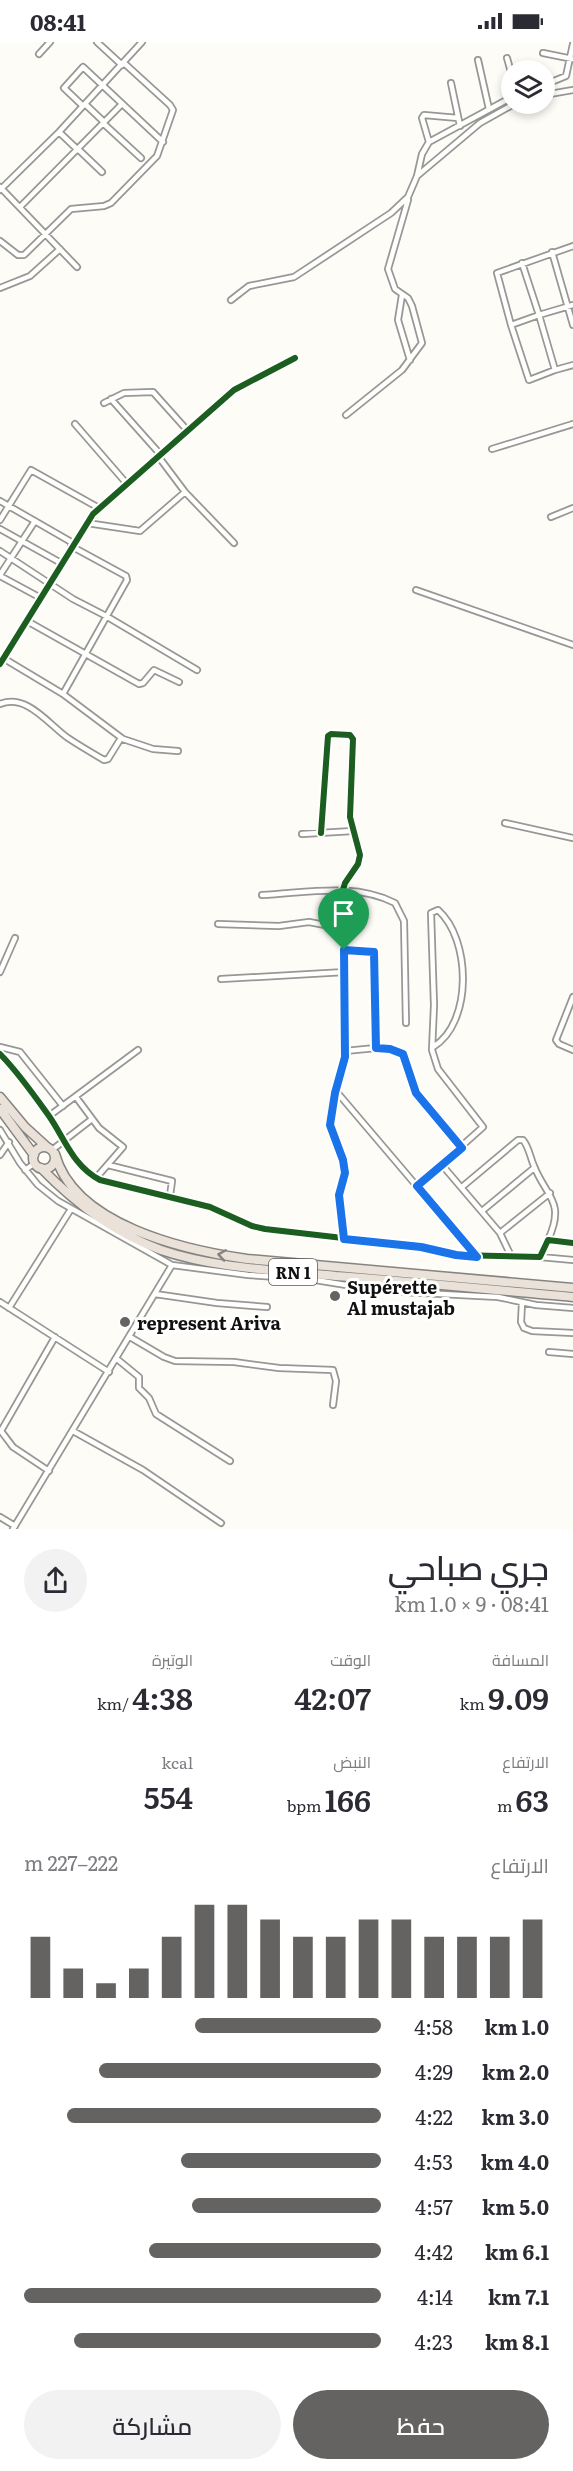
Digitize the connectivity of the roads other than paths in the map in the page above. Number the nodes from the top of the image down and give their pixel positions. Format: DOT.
graph roads {
  1 [pos="50,42"];
  2 [pos="96,42"];
  3 [pos="142,42"];
  4 [pos="573,44"];
  5 [pos="543,53"];
  6 [pos="39,54"];
  7 [pos="571,59"];
  8 [pos="478,60"];
  9 [pos="123,64"];
  10 [pos="555,80"];
  11 [pos="451,83"];
  12 [pos="103,86"];
  13 [pos="573,90"];
  14 [pos="555,93"];
  15 [pos="501,103"];
  16 [pos="122,104"];
  17 [pos="84,105"];
  18 [pos="489,109"];
  19 [pos="501,111"];
  20 [pos="458,118"];
  21 [pos="103,122"];
  22 [pos="460,126"];
  23 [pos="59,132"];
  24 [pos="163,142"];
  25 [pos="429,142"];
  26 [pos="78,150"];
  27 [pos="141,158"];
  28 [pos="102,172"];
  29 [pos="417,176"];
  30 [pos="0,188"];
  31 [pos="408,197"];
  32 [pos="20,207"];
  33 [pos="45,234"];
  34 [pos="0,242"];
  35 [pos="573,246"];
  36 [pos="60,249"];
  37 [pos="552,252"];
  38 [pos="522,263"];
  39 [pos="77,267"];
  40 [pos="0,288"];
  41 [pos="402,295"];
  42 [pos="231,300"];
  43 [pos="570,306"];
  44 [pos="539,315"];
  45 [pos="511,325"];
  46 [pos="573,325"];
  47 [pos="295,357"];
  48 [pos="410,360"];
  49 [pos="573,365"];
  50 [pos="555,370"];
  51 [pos="111,399"];
  52 [pos="104,403"];
  53 [pos="346,415"];
  54 [pos="75,424"];
  55 [pos="572,424"];
  56 [pos="187,430"];
  57 [pos="573,432"];
  58 [pos="492,449"];
  59 [pos="159,455"];
  60 [pos="127,484"];
  61 [pos="185,492"];
  62 [pos="0,501"];
  63 [pos="9,507"];
  64 [pos="99,508"];
  65 [pos="573,508"];
  66 [pos="551,517"];
  67 [pos="0,520"];
  68 [pos="35,521"];
  69 [pos="87,523"];
  70 [pos="0,529"];
  71 [pos="23,541"];
  72 [pos="234,543"];
  73 [pos="72,544"];
  74 [pos="0,551"];
  75 [pos="12,558"];
  76 [pos="61,563"];
  77 [pos="0,576"];
  78 [pos="49,583"];
  79 [pos="416,590"];
  80 [pos="39,597"];
  81 [pos="106,616"];
  82 [pos="27,621"];
  83 [pos="573,645"];
  84 [pos="0,651"];
  85 [pos="86,654"];
  86 [pos="3,659"];
  87 [pos="197,670"];
  88 [pos="179,682"];
  89 [pos="63,694"];
  90 [pos="0,704"];
  91 [pos="121,738"];
  92 [pos="178,751"];
  93 [pos="505,823"];
  94 [pos="353,831"];
  95 [pos="321,833"];
  96 [pos="302,834"];
  97 [pos="573,838"];
  98 [pos="343,889"];
  99 [pos="262,895"];
  100 [pos="218,924"];
  101 [pos="343,926"];
  102 [pos="15,938"];
  103 [pos="344,950"];
  104 [pos="0,972"];
  105 [pos="345,972"];
  106 [pos="221,979"];
  107 [pos="573,997"];
  108 [pos="406,1023"];
  109 [pos="0,1047"];
  110 [pos="433,1047"];
  111 [pos="376,1048"];
  112 [pos="138,1050"];
  113 [pos="573,1050"];
  114 [pos="345,1051"];
  115 [pos="0,1054"];
  116 [pos="336,1091"];
  117 [pos="0,1096"];
  118 [pos="76,1097"];
  119 [pos="63,1106"];
  120 [pos="0,1109"];
  121 [pos="49,1116"];
  122 [pos="92,1119"];
  123 [pos="0,1130"];
  124 [pos="64,1141"];
  125 [pos="9,1142"];
  126 [pos="462,1148"];
  127 [pos="51,1150"];
  128 [pos="0,1155"];
  129 [pos="37,1162"];
  130 [pos="108,1165"];
  131 [pos="442,1165"];
  132 [pos="534,1168"];
  133 [pos="25,1170"];
  134 [pos="96,1178"];
  135 [pos="417,1186"];
  136 [pos="462,1187"];
  137 [pos="550,1193"];
  138 [pos="170,1196"];
  139 [pos="71,1209"];
  140 [pos="482,1211"];
  141 [pos="500,1233"];
  142 [pos="344,1239"];
  143 [pos="548,1240"];
  144 [pos="573,1243"];
  145 [pos="511,1256"];
  146 [pos="477,1257"];
  147 [pos="540,1257"];
  148 [pos="573,1260"];
  149 [pos="172,1265"];
  150 [pos="573,1288"];
  151 [pos="155,1294"];
  152 [pos="573,1297"];
  153 [pos="0,1302"];
  154 [pos="522,1303"];
  155 [pos="267,1307"];
  156 [pos="9,1308"];
  157 [pos="573,1308"];
  158 [pos="573,1333"];
  159 [pos="55,1336"];
  160 [pos="130,1336"];
  161 [pos="549,1352"];
  162 [pos="573,1354"];
  163 [pos="117,1359"];
  164 [pos="109,1372"];
  165 [pos="333,1405"];
  166 [pos="73,1431"];
  167 [pos="230,1461"];
  168 [pos="49,1471"];
  169 [pos="0,1517"];
  170 [pos="221,1523"];
  171 [pos="14,1527"];
  1 -- 6 [label="street"];
  2 -- 9 [label="street"];
  3 -- 9 [label="street"];
  4 -- 7 [label="street"];
  5 -- 7 [label="street"];
  7 -- 10 [label="street"];
  8 -- 18 [label="street"];
  9 -- 12 [label="street"];
  9 -- 24 [label="street"];
  11 -- 20 [label="street"];
  12 -- 16 [label="street"];
  12 -- 17 [label="street"];
  12 -- 17 [label="street"];
  13 -- 14 [label="street"];
  15 -- 18 [label="street"];
  16 -- 21 [label="street"];
  16 -- 24 [label="street"];
  17 -- 21 [label="street"];
  17 -- 23 [label="street"];
  18 -- 22 [label="street"];
  19 -- 29 [label="street"];
  20 -- 22 [label="street"];
  20 -- 25 [label="street"];
  21 -- 26 [label="street"];
  21 -- 27 [label="street"];
  22 -- 25 [label="street"];
  23 -- 26 [label="street"];
  23 -- 30 [label="street"];
  24 -- 33 [label="street"];
  25 -- 29 [label="street"];
  26 -- 28 [label="street"];
  26 -- 32 [label="street"];
  29 -- 31 [label="street"];
  30 -- 32 [label="street"];
  31 -- 41 [label="street"];
  31 -- 42 [label="street"];
  32 -- 33 [label="street"];
  33 -- 34 [label="street"];
  33 -- 36 [label="street"];
  35 -- 37 [label="street"];
  36 -- 39 [label="street"];
  36 -- 40 [label="street"];
  37 -- 38 [label="street"];
  37 -- 43 [label="street"];
  38 -- 44 [label="street"];
  38 -- 45 [label="street"];
  41 -- 48 [label="street"];
  41 -- 48 [label="street"];
  43 -- 44 [label="street"];
  43 -- 46 [label="street"];
  44 -- 45 [label="street"];
  44 -- 50 [label="street"];
  45 -- 50 [label="street"];
  47 -- 56 [label="street"];
  48 -- 53 [label="street"];
  49 -- 50 [label="street"];
  51 -- 52 [label="street"];
  51 -- 56 [label="street"];
  51 -- 59 [label="street"];
  54 -- 60 [label="street"];
  55 -- 57 [label="street"];
  55 -- 58 [label="street"];
  56 -- 59 [label="street"];
  59 -- 60 [label="street"];
  59 -- 61 [label="street"];
  60 -- 64 [label="street"];
  61 -- 69 [label="street"];
  61 -- 72 [label="street"];
  62 -- 63 [label="street"];
  63 -- 64 [label="street"];
  63 -- 67 [label="street"];
  63 -- 68 [label="street"];
  64 -- 69 [label="street"];
  65 -- 66 [label="street"];
  68 -- 71 [label="street"];
  68 -- 73 [label="street"];
  69 -- 73 [label="street"];
  70 -- 71 [label="street"];
  71 -- 75 [label="street"];
  71 -- 76 [label="street"];
  73 -- 76 [label="street"];
  73 -- 81 [label="street"];
  74 -- 75 [label="street"];
  75 -- 77 [label="street"];
  75 -- 78 [label="street"];
  76 -- 78 [label="street"];
  77 -- 80 [label="street"];
  78 -- 80 [label="street"];
  78 -- 81 [label="street"];
  79 -- 83 [label="street"];
  80 -- 82 [label="street"];
  81 -- 85 [label="street"];
  81 -- 87 [label="street"];
  82 -- 85 [label="street"];
  82 -- 86 [label="street"];
  84 -- 86 [label="street"];
  85 -- 88 [label="street"];
  85 -- 89 [label="street"];
  86 -- 89 [label="street"];
  89 -- 91 [label="street"];
  90 -- 91 [label="street"];
  91 -- 92 [label="street"];
  93 -- 97 [label="street"];
  94 -- 95 [label="street"];
  94 -- 95 [label="street"];
  94 -- 98 [label="street"];
  95 -- 96 [label="street"];
  98 -- 99 [label="street"];
  98 -- 101 [label="street"];
  98 -- 108 [label="street"];
  100 -- 101 [label="street"];
  101 -- 103 [label="street"];
  102 -- 104 [label="street"];
  103 -- 105 [label="street"];
  103 -- 111 [label="street"];
  105 -- 106 [label="street"];
  105 -- 114 [label="street"];
  107 -- 113 [label="street"];
  109 -- 119 [label="street"];
  110 -- 110 [label="street"];
  110 -- 126 [label="street"];
  111 -- 114 [label="street"];
  111 -- 126 [label="street"];
  112 -- 118 [label="street"];
  114 -- 116 [label="street"];
  115 -- 121 [label="street"];
  116 -- 135 [label="street"];
  116 -- 142 [label="street"];
  117 -- 127 [label="highway, RN 1"];
  118 -- 119 [label="street"];
  118 -- 122 [label="street"];
  119 -- 121 [label="street"];
  120 -- 129 [label="highway, RN 1"];
  121 -- 124 [label="street"];
  122 -- 124 [label="street"];
  122 -- 130 [label="street"];
  123 -- 125 [label="street"];
  124 -- 127 [label="street"];
  124 -- 134 [label="street"];
  125 -- 128 [label="street"];
  125 -- 133 [label="street"];
  126 -- 131 [label="street"];
  127 -- 129 [label="highway"];
  127 -- 129 [label="highway"];
  150 -- 127 [label="highway, RN 1, one-way"];
  129 -- 133 [label="street"];
  129 -- 152 [label="highway, RN 1"];
  130 -- 134 [label="street"];
  130 -- 138 [label="street"];
  131 -- 135 [label="street"];
  131 -- 136 [label="street"];
  132 -- 136 [label="street"];
  132 -- 137 [label="street"];
  132 -- 140 [label="street"];
  133 -- 139 [label="street"];
  134 -- 138 [label="street"];
  135 -- 146 [label="street"];
  136 -- 140 [label="street"];
  137 -- 141 [label="street"];
  137 -- 143 [label="street"];
  138 -- 142 [label="street"];
  139 -- 149 [label="street"];
  139 -- 156 [label="street"];
  140 -- 141 [label="street"];
  141 -- 145 [label="street"];
  142 -- 146 [label="street"];
  143 -- 144 [label="street"];
  143 -- 147 [label="street"];
  145 -- 146 [label="street"];
  145 -- 147 [label="street"];
  147 -- 148 [label="street"];
  149 -- 151 [label="street"];
  149 -- 154 [label="street"];
  151 -- 155 [label="street"];
  151 -- 160 [label="street"];
  153 -- 156 [label="street"];
  154 -- 157 [label="street"];
  154 -- 158 [label="street"];
  156 -- 159 [label="street"];
  159 -- 164 [label="street"];
  159 -- 168 [label="street"];
  160 -- 163 [label="street"];
  160 -- 165 [label="street"];
  161 -- 162 [label="street"];
  163 -- 164 [label="street"];
  163 -- 167 [label="street"];
  164 -- 166 [label="street"];
  166 -- 168 [label="street"];
  166 -- 170 [label="street"];
  168 -- 171 [label="street"];
  169 -- 171 [label="street"];
}
